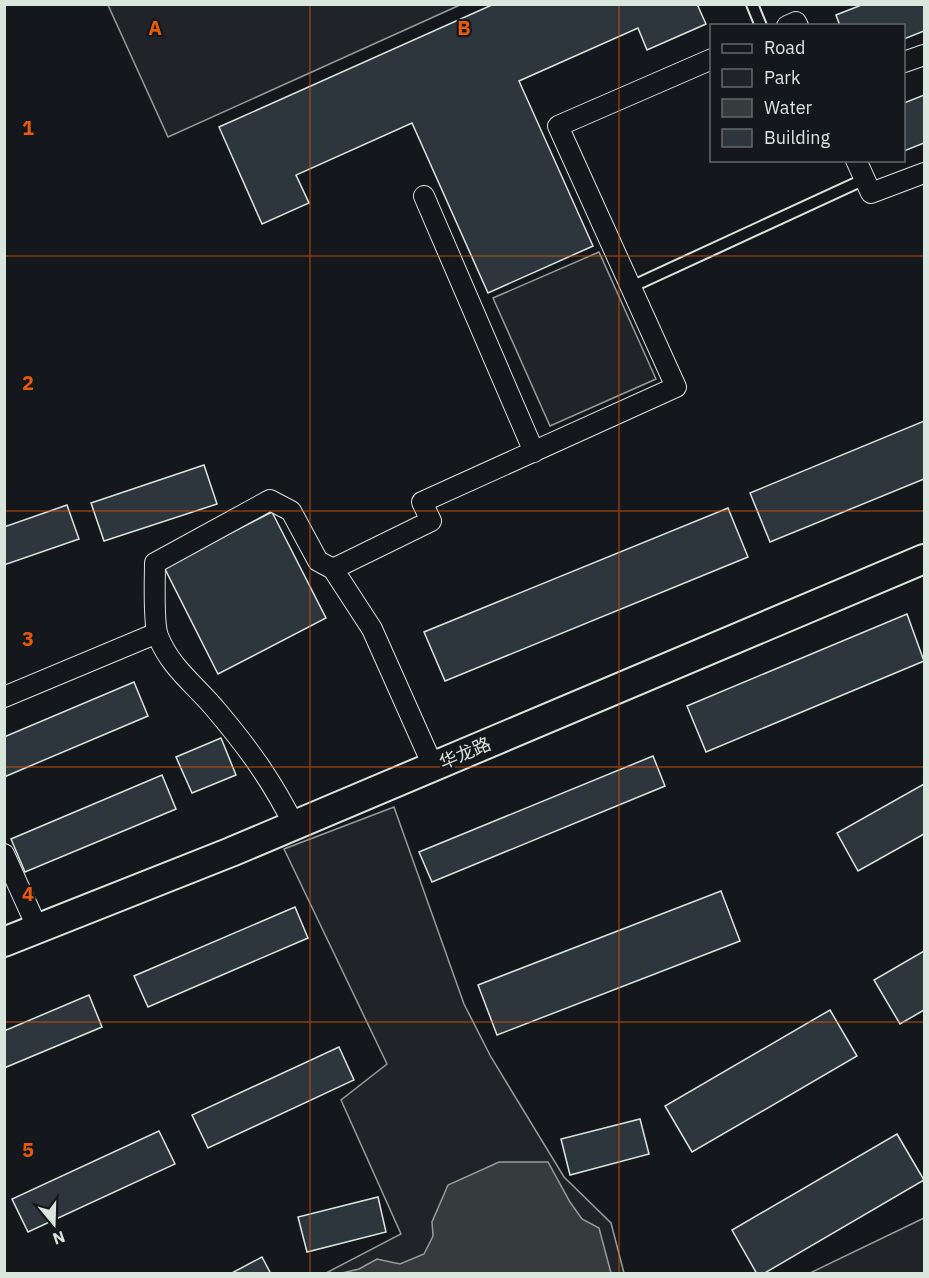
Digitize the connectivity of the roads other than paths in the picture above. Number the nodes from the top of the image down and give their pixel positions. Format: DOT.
graph roads {
  1 [pos="752,4"];
  2 [pos="760,24"];
  3 [pos="924,55"];
  4 [pos="710,59"];
  5 [pos="905,62"];
  6 [pos="857,162"];
  7 [pos="924,173"];
  8 [pos="865,179"];
  9 [pos="424,196"];
  10 [pos="631,287"];
  11 [pos="534,452"];
  12 [pos="924,559"];
  13 [pos="333,569"];
  14 [pos="157,633"];
  15 [pos="4,697"];
  16 [pos="432,766"];
  17 [pos="294,825"];
  18 [pos="4,854"];
  19 [pos="37,927"];
  20 [pos="4,942"];
  1 -- 2 [label="lane"];
  3 -- 5 [label="street"];
  4 -- 10 [label="street"];
  6 -- 8 [label="street"];
  7 -- 8 [label="street"];
  8 -- 10 [label="lane"];
  9 -- 11 [label="street"];
  10 -- 11 [label="street"];
  11 -- 13 [label="street"];
  12 -- 16 [label="main road, 华龙路"];
  13 -- 14 [label="street"];
  13 -- 16 [label="street"];
  14 -- 15 [label="street"];
  14 -- 17 [label="street"];
  16 -- 17 [label="main road, 华龙路"];
  17 -- 19 [label="main road, 华龙路"];
  18 -- 19 [label="street"];
  19 -- 20 [label="main road, 华龙路"];
}
